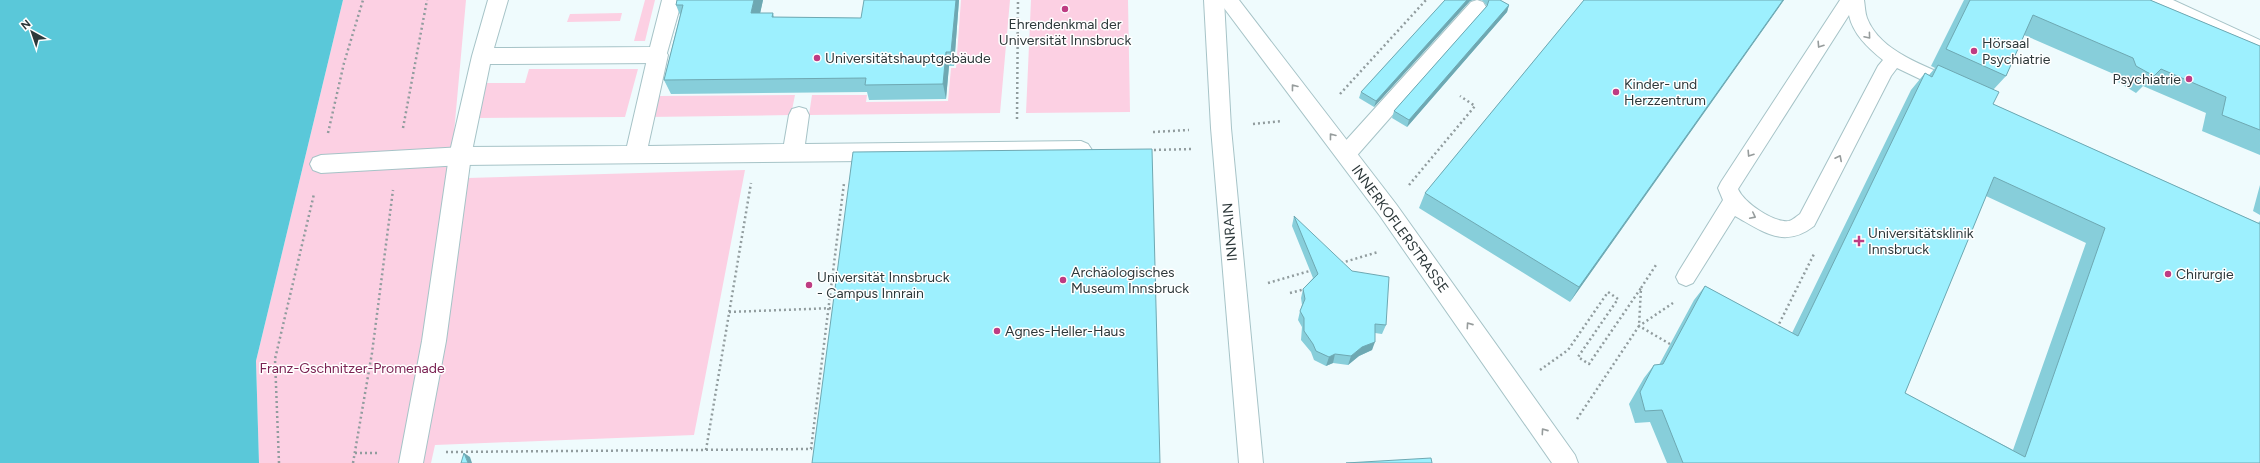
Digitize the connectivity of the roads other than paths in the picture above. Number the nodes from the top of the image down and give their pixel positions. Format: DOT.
graph roads {
  1 [pos="498,0"];
  2 [pos="672,0"];
  3 [pos="1214,0"];
  4 [pos="1228,0"];
  5 [pos="1849,0"];
  6 [pos="1855,0"];
  7 [pos="2157,0"];
  8 [pos="1477,7"];
  9 [pos="2260,48"];
  10 [pos="658,55"];
  11 [pos="482,56"];
  12 [pos="1895,59"];
  13 [pos="1964,91"];
  14 [pos="800,115"];
  15 [pos="1103,150"];
  16 [pos="793,152"];
  17 [pos="1346,154"];
  18 [pos="635,155"];
  19 [pos="460,156"];
  20 [pos="321,164"];
  21 [pos="1733,201"];
  22 [pos="1686,277"];
  23 [pos="1561,456"];
  24 [pos="412,458"];
  25 [pos="1251,463"];
  1 -- 11 [label="street"];
  2 -- 10 [label="street"];
  3 -- 25 [label="street, INNRAIN"];
  17 -- 4 [label="street, INNERKOFLERSTRASSE, one-way"];
  5 -- 21 [label="lane, one-way"];
  6 -- 12 [label="lane, one-way"];
  7 -- 9 [label="lane"];
  8 -- 17 [label="lane"];
  10 -- 11 [label="street"];
  10 -- 18 [label="street"];
  11 -- 19 [label="street"];
  12 -- 13 [label="lane"];
  21 -- 12 [label="lane, one-way"];
  14 -- 16 [label="street"];
  15 -- 16 [label="street"];
  16 -- 18 [label="street"];
  23 -- 17 [label="street, INNERKOFLERSTRASSE, one-way"];
  18 -- 19 [label="street"];
  19 -- 20 [label="street"];
  19 -- 24 [label="street"];
  21 -- 22 [label="lane"];
}
